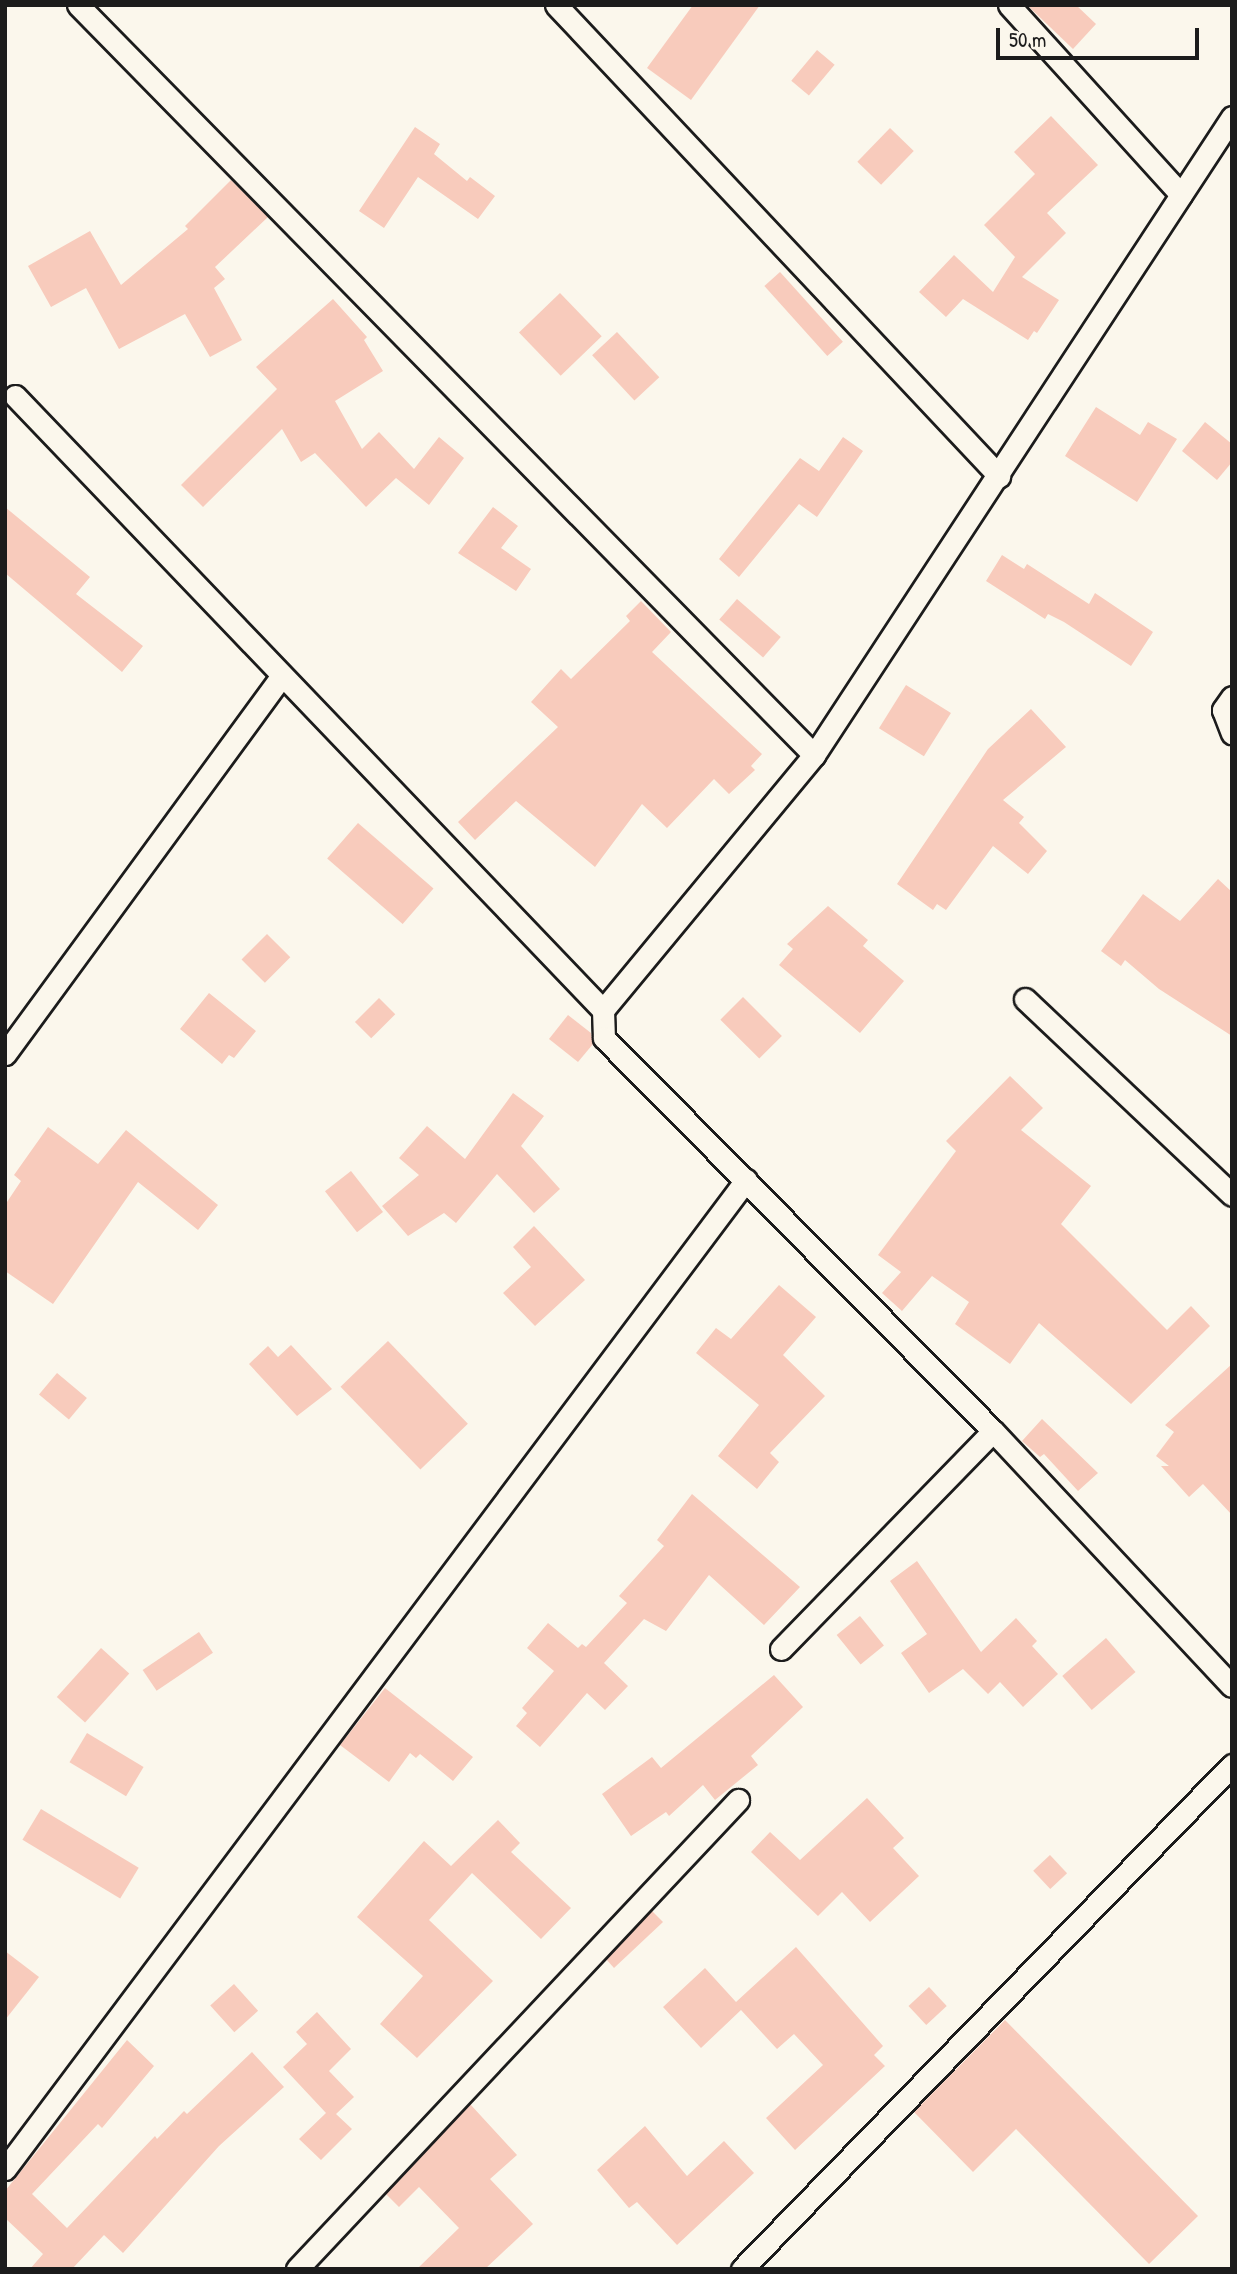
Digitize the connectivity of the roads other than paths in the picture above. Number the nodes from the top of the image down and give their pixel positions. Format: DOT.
graph roads {
  1 [pos="79,5"];
  2 [pos="556,5"];
  3 [pos="1009,5"];
  4 [pos="1232,117"];
  5 [pos="1181,195"];
  6 [pos="15,396"];
  7 [pos="999,476"];
  8 [pos="282,676"];
  9 [pos="1232,697"];
  10 [pos="1232,733"];
  11 [pos="814,755"];
  12 [pos="1025,999"];
  13 [pos="603,1010"];
  14 [pos="5,1054"];
  15 [pos="746,1180"];
  16 [pos="1232,1195"];
  17 [pos="993,1431"];
  18 [pos="780,1649"];
  19 [pos="1232,1685"];
  20 [pos="1232,1765"];
  21 [pos="738,1800"];
  22 [pos="5,2169"];
  23 [pos="297,2269"];
  24 [pos="742,2269"];
  1 -- 11 [label="street"];
  2 -- 7 [label="street"];
  3 -- 5 [label="street"];
  4 -- 5 [label="street"];
  5 -- 7 [label="street"];
  6 -- 8 [label="street"];
  7 -- 11 [label="street"];
  8 -- 13 [label="street"];
  8 -- 14 [label="street"];
  9 -- 10 [label="street"];
  11 -- 13 [label="street"];
  12 -- 16 [label="street"];
  13 -- 15 [label="street"];
  15 -- 17 [label="street"];
  15 -- 22 [label="street"];
  17 -- 18 [label="street"];
  17 -- 19 [label="street"];
  20 -- 24 [label="street"];
  21 -- 23 [label="street"];
}
